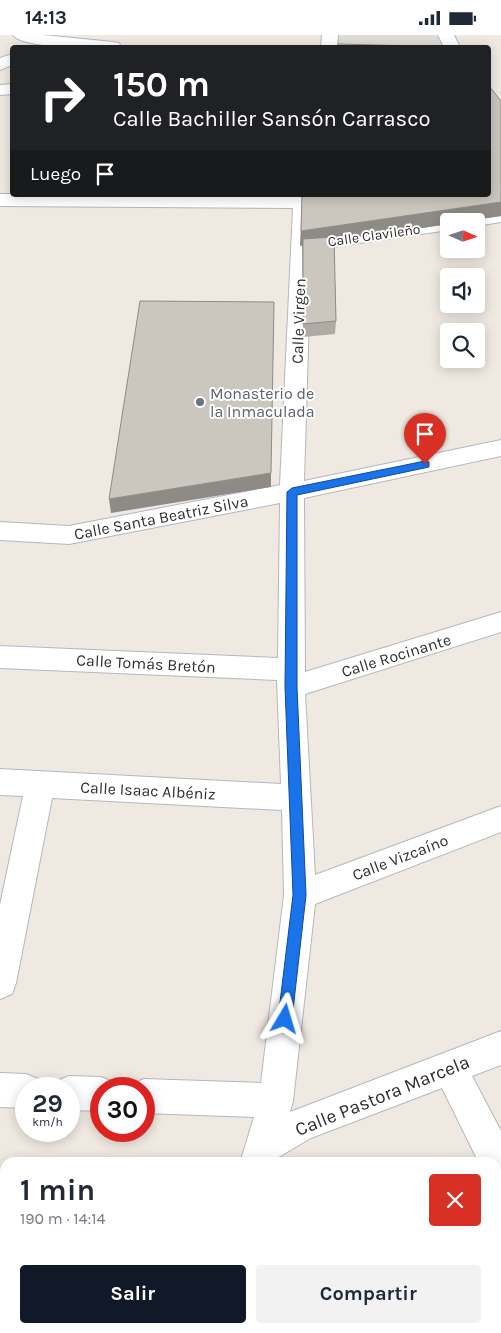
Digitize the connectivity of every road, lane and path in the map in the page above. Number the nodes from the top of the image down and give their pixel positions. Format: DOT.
graph roads {
  1 [pos="21,35"];
  2 [pos="50,41"];
  3 [pos="92,45"];
  4 [pos="302,199"];
  5 [pos="0,200"];
  6 [pos="501,216"];
  7 [pos="485,218"];
  8 [pos="440,225"];
  9 [pos="300,246"];
  10 [pos="501,448"];
  11 [pos="292,492"];
  12 [pos="0,531"];
  13 [pos="501,622"];
  14 [pos="0,657"];
  15 [pos="291,679"];
  16 [pos="0,782"];
  17 [pos="40,784"];
  18 [pos="297,799"];
  19 [pos="501,819"];
  20 [pos="300,895"];
  21 [pos="0,983"];
  22 [pos="501,1048"];
  23 [pos="449,1067"];
  24 [pos="0,1090"];
  25 [pos="15,1091"];
  26 [pos="155,1096"];
  27 [pos="276,1101"];
  28 [pos="262,1154"];
  29 [pos="495,1157"];
  1 -- 2 [label="street"];
  2 -- 3 [label="street"];
  4 -- 5 [label="street"];
  4 -- 9 [label="street, Calle Virgen"];
  6 -- 7 [label="street"];
  8 -- 9 [label="street, Calle Clavileño"];
  9 -- 11 [label="street, Calle Virgen"];
  10 -- 11 [label="street, Calle Santa Beatriz Silva"];
  11 -- 12 [label="street, Calle Santa Beatriz Silva"];
  11 -- 15 [label="street, Calle Virgen"];
  13 -- 15 [label="street, Calle Rocinante"];
  14 -- 15 [label="street, Calle Tomás Bretón"];
  15 -- 18 [label="street, Calle Virgen"];
  16 -- 17 [label="street, Calle Isaac Albéniz"];
  17 -- 18 [label="street, Calle Isaac Albéniz"];
  17 -- 21 [label="street"];
  18 -- 20 [label="street, Calle Virgen"];
  19 -- 20 [label="street, Calle Vizcaíno"];
  20 -- 27 [label="street, Calle Virgen"];
  22 -- 23 [label="street, Calle Pastora Marcela"];
  23 -- 28 [label="street, Calle Pastora Marcela"];
  23 -- 29 [label="street"];
  24 -- 25 [label="street"];
  26 -- 27 [label="street"];
  27 -- 28 [label="street, Calle Virgen"];
}
